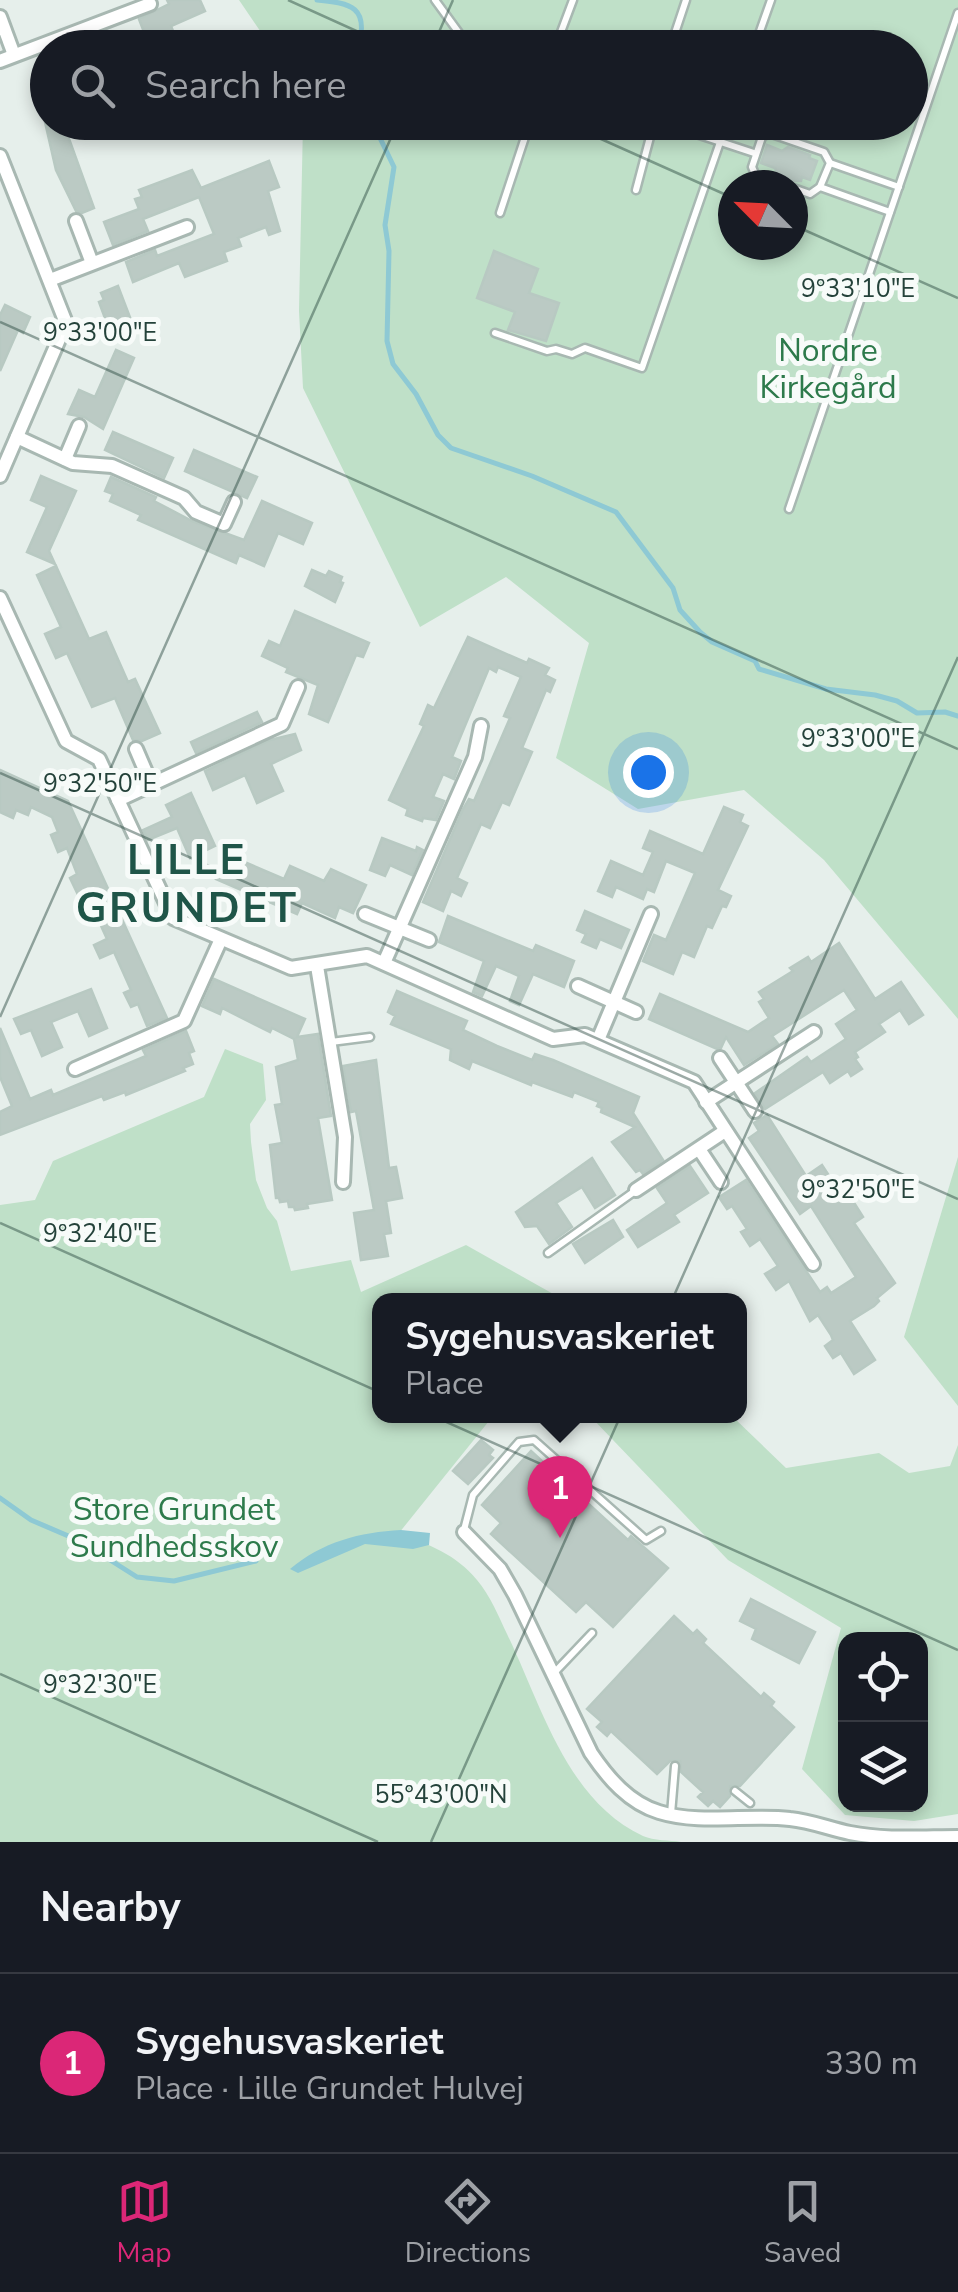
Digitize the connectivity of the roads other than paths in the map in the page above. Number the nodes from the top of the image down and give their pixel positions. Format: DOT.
graph roads {
  1 [pos="435,0"];
  2 [pos="572,0"];
  3 [pos="686,0"];
  4 [pos="772,0"];
  5 [pos="150,4"];
  6 [pos="0,17"];
  7 [pos="957,17"];
  8 [pos="81,30"];
  9 [pos="457,30"];
  10 [pos="562,30"];
  11 [pos="676,30"];
  12 [pos="761,30"];
  13 [pos="7,58"];
  14 [pos="928,101"];
  15 [pos="524,140"];
  16 [pos="651,140"];
  17 [pos="714,140"];
  18 [pos="761,140"];
  19 [pos="789,140"];
  20 [pos="915,140"];
  21 [pos="720,142"];
  22 [pos="754,154"];
  23 [pos="0,156"];
  24 [pos="830,163"];
  25 [pos="753,170"];
  26 [pos="820,188"];
  27 [pos="898,188"];
  28 [pos="636,190"];
  29 [pos="808,193"];
  30 [pos="890,212"];
  31 [pos="500,213"];
  32 [pos="76,221"];
  33 [pos="187,227"];
  34 [pos="92,263"];
  35 [pos="50,280"];
  36 [pos="495,333"];
  37 [pos="79,426"];
  38 [pos="17,437"];
  39 [pos="66,459"];
  40 [pos="0,476"];
  41 [pos="234,502"];
  42 [pos="789,508"];
  43 [pos="1,602"];
  44 [pos="298,687"];
  45 [pos="480,726"];
  46 [pos="136,750"];
  47 [pos="151,784"];
  48 [pos="118,800"];
  49 [pos="366,914"];
  50 [pos="651,914"];
  51 [pos="400,928"];
  52 [pos="221,939"];
  53 [pos="429,940"];
  54 [pos="384,964"];
  55 [pos="318,966"];
  56 [pos="578,986"];
  57 [pos="614,1002"];
  58 [pos="636,1012"];
  59 [pos="814,1032"];
  60 [pos="370,1037"];
  61 [pos="598,1040"];
  62 [pos="329,1042"];
  63 [pos="720,1058"];
  64 [pos="76,1069"];
  65 [pos="736,1082"];
  66 [pos="706,1102"];
  67 [pos="755,1111"];
  68 [pos="725,1132"];
  69 [pos="699,1149"];
  70 [pos="343,1182"];
  71 [pos="722,1182"];
  72 [pos="636,1190"];
  73 [pos="548,1253"];
  74 [pos="813,1264"];
  75 [pos="464,1532"];
  76 [pos="661,1532"];
  77 [pos="592,1633"];
  78 [pos="553,1674"];
  79 [pos="675,1766"];
  80 [pos="735,1791"];
  81 [pos="750,1803"];
  82 [pos="670,1815"];
  83 [pos="958,1837"];
  84 [pos="850,1838"];
  85 [pos="932,1840"];
  1 -- 9 [label="lane"];
  2 -- 10 [label="lane"];
  3 -- 11 [label="lane"];
  4 -- 12 [label="lane"];
  5 -- 8 [label="street"];
  6 -- 13 [label="street"];
  7 -- 14 [label="lane"];
  15 -- 31 [label="lane"];
  16 -- 28 [label="lane"];
  17 -- 21 [label="lane"];
  18 -- 22 [label="lane"];
  19 -- 24 [label="lane"];
  20 -- 27 [label="lane"];
  21 -- 22 [label="lane"];
  21 -- 36 [label="lane"];
  22 -- 25 [label="lane"];
  23 -- 35 [label="street"];
  24 -- 26 [label="lane"];
  24 -- 27 [label="lane"];
  26 -- 29 [label="lane"];
  26 -- 30 [label="lane"];
  27 -- 30 [label="lane"];
  30 -- 42 [label="lane"];
  32 -- 34 [label="street"];
  33 -- 34 [label="street"];
  34 -- 35 [label="street"];
  35 -- 38 [label="street"];
  37 -- 39 [label="street"];
  38 -- 39 [label="street"];
  38 -- 40 [label="street"];
  39 -- 41 [label="street"];
  43 -- 48 [label="street"];
  44 -- 47 [label="street"];
  45 -- 51 [label="street"];
  46 -- 47 [label="street"];
  47 -- 48 [label="street"];
  48 -- 52 [label="street"];
  49 -- 51 [label="street"];
  50 -- 57 [label="street"];
  51 -- 53 [label="street"];
  51 -- 54 [label="street"];
  52 -- 55 [label="street"];
  52 -- 64 [label="street"];
  54 -- 55 [label="street"];
  54 -- 61 [label="street"];
  55 -- 62 [label="street"];
  56 -- 57 [label="street"];
  57 -- 58 [label="street"];
  57 -- 61 [label="street"];
  59 -- 65 [label="street"];
  60 -- 62 [label="lane"];
  61 -- 66 [label="street"];
  62 -- 70 [label="street"];
  63 -- 65 [label="street"];
  65 -- 66 [label="street"];
  65 -- 67 [label="street"];
  66 -- 68 [label="street"];
  68 -- 69 [label="street"];
  68 -- 74 [label="street"];
  69 -- 71 [label="street"];
  69 -- 72 [label="street"];
  72 -- 73 [label="lane"];
  75 -- 76 [label="lane"];
  75 -- 78 [label="street"];
  77 -- 78 [label="lane"];
  78 -- 82 [label="street"];
  79 -- 82 [label="lane"];
  80 -- 81 [label="lane"];
  82 -- 84 [label="street"];
  83 -- 85 [label="street"];
  84 -- 85 [label="street"];
}
